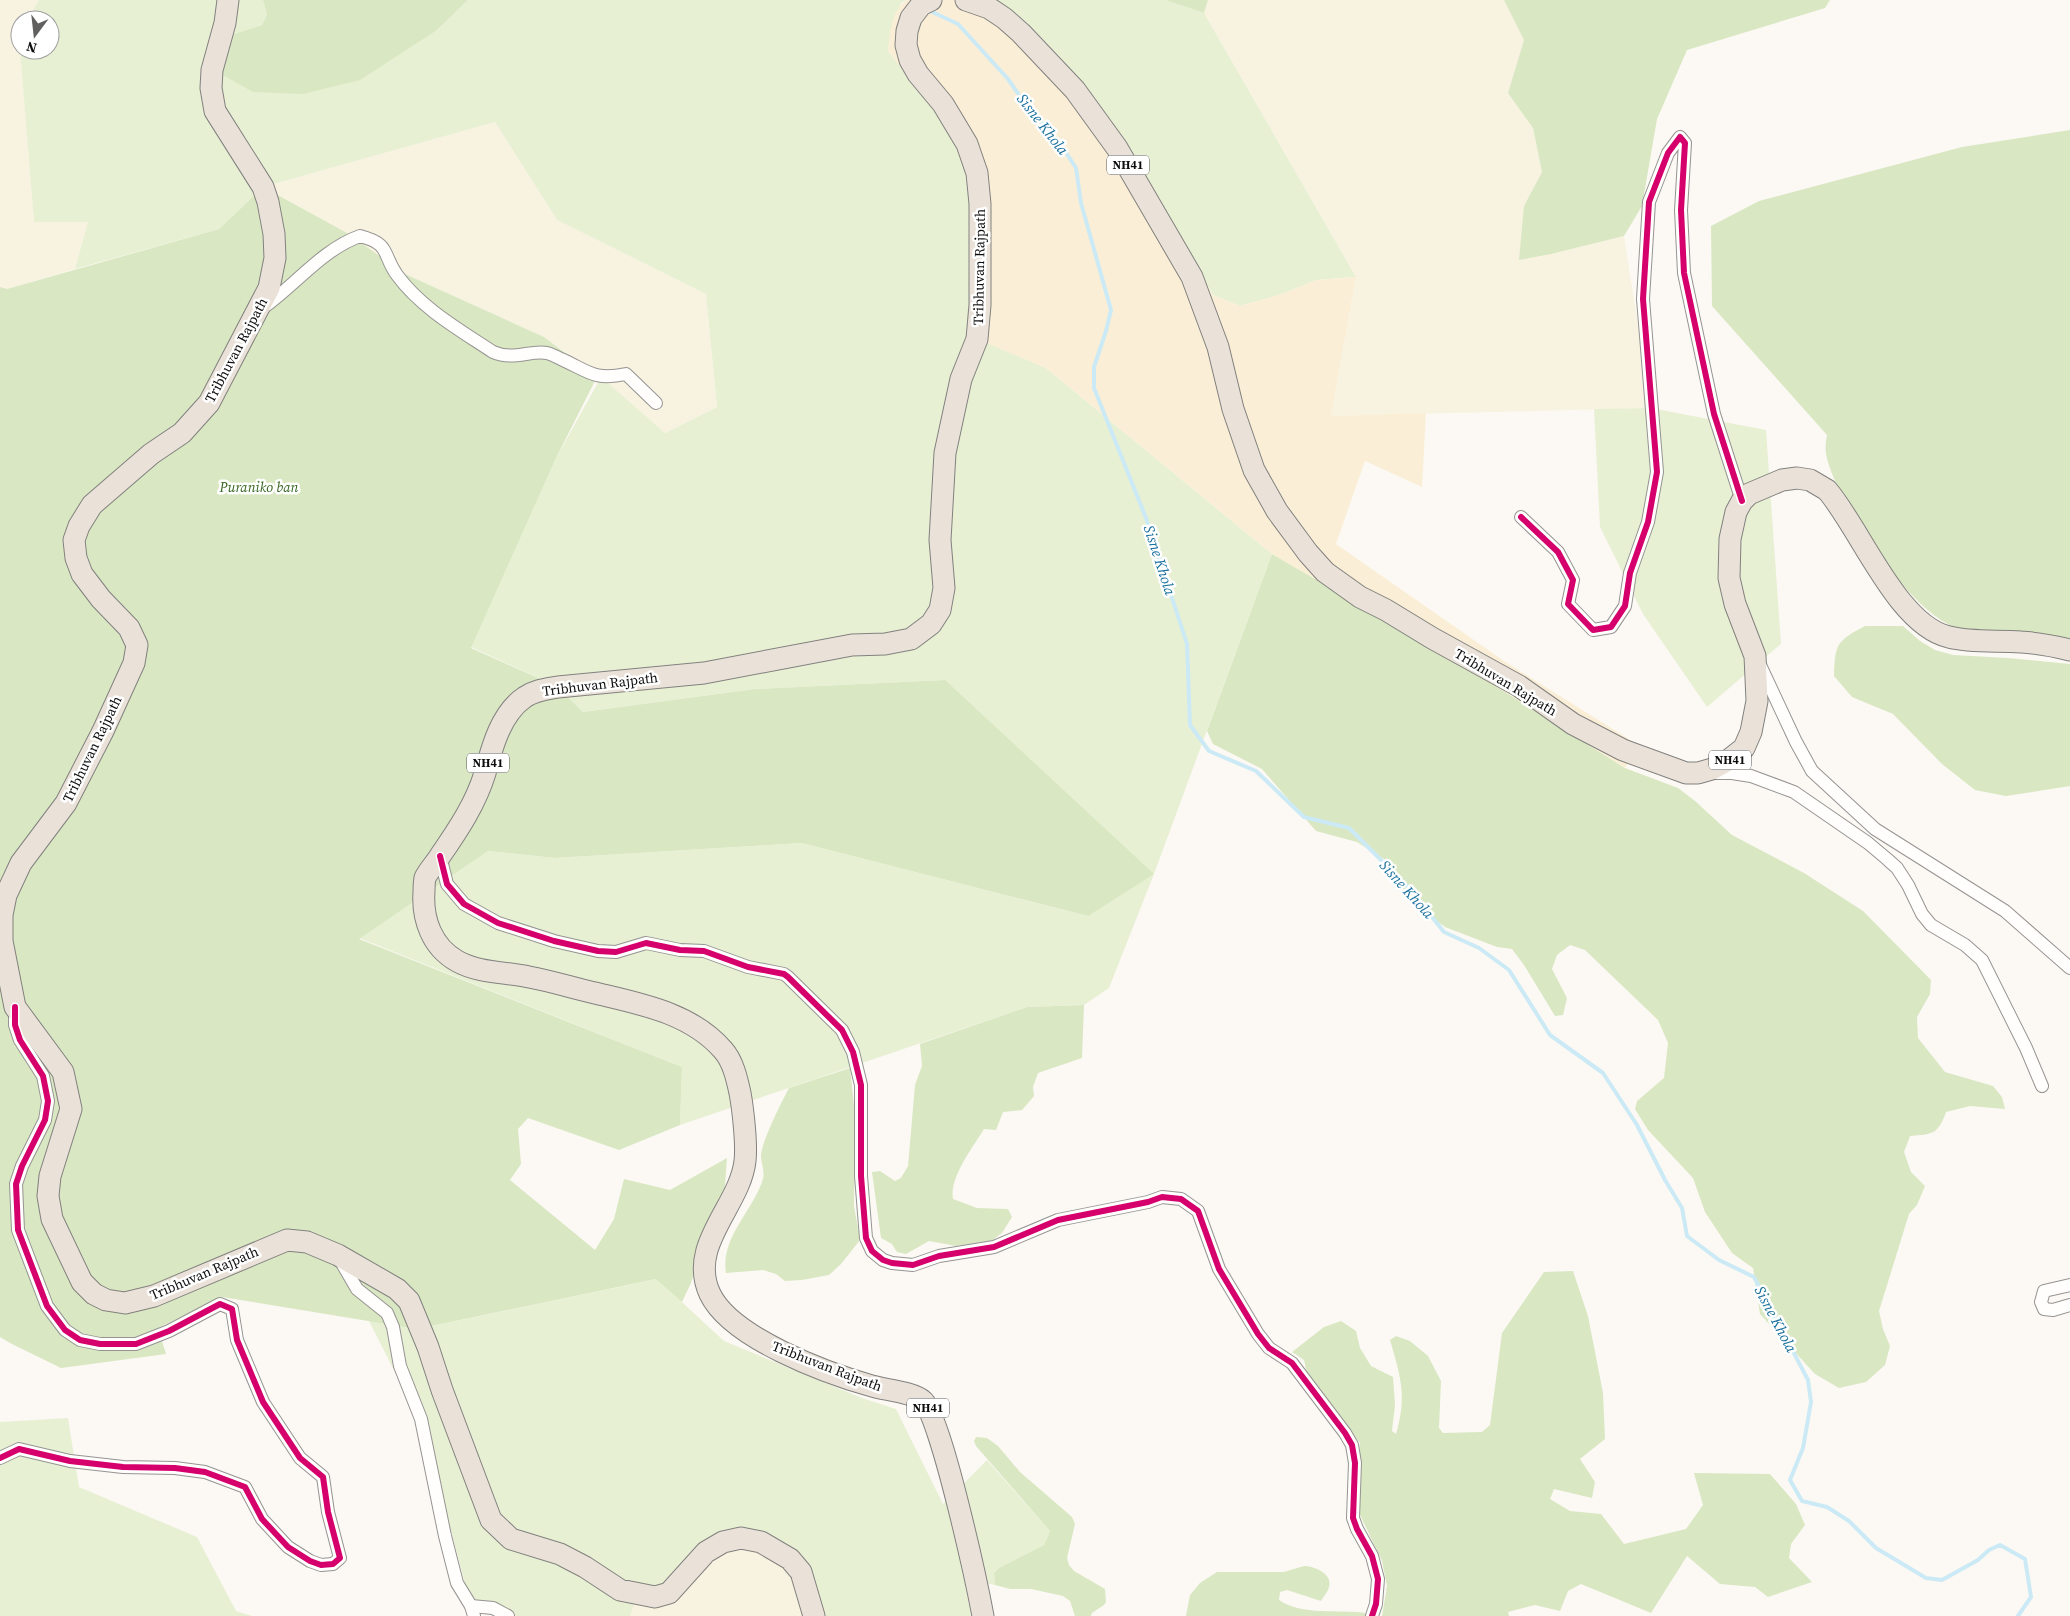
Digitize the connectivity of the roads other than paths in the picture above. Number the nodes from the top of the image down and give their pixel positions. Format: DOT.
graph roads {
  1 [pos="228,0"];
  2 [pos="931,0"];
  3 [pos="966,0"];
  4 [pos="256,313"];
  5 [pos="656,403"];
  6 [pos="1742,501"];
  7 [pos="1521,517"];
  8 [pos="2070,650"];
  9 [pos="1755,656"];
  10 [pos="1698,773"];
  11 [pos="1875,829"];
  12 [pos="1868,842"];
  13 [pos="440,856"];
  14 [pos="2070,968"];
  15 [pos="16,1007"];
  16 [pos="2042,1086"];
  17 [pos="338,1255"];
  18 [pos="2070,1285"];
  19 [pos="2070,1305"];
  20 [pos="0,1458"];
  21 [pos="473,1611"];
  22 [pos="508,1616"];
  23 [pos="814,1616"];
  24 [pos="983,1616"];
  25 [pos="1372,1616"];
  1 -- 4 [label="highway, Tribhuvan Rajpath"];
  2 -- 13 [label="highway, Tribhuvan Rajpath / NH41"];
  3 -- 10 [label="highway, Tribhuvan Rajpath / NH41"];
  4 -- 5 [label="street"];
  4 -- 15 [label="highway, Tribhuvan Rajpath"];
  6 -- 7 [label="street"];
  6 -- 8 [label="highway"];
  6 -- 9 [label="highway, NH41"];
  9 -- 10 [label="highway, NH41"];
  9 -- 11 [label="street"];
  10 -- 12 [label="street"];
  11 -- 12 [label="street"];
  11 -- 14 [label="street"];
  12 -- 16 [label="street"];
  13 -- 24 [label="highway, Tribhuvan Rajpath / NH41"];
  13 -- 25 [label="street"];
  15 -- 17 [label="highway, Tribhuvan Rajpath"];
  15 -- 20 [label="street"];
  17 -- 21 [label="street"];
  17 -- 23 [label="highway, Tribhuvan Rajpath"];
  18 -- 19 [label="street"];
  21 -- 22 [label="street"];
}
